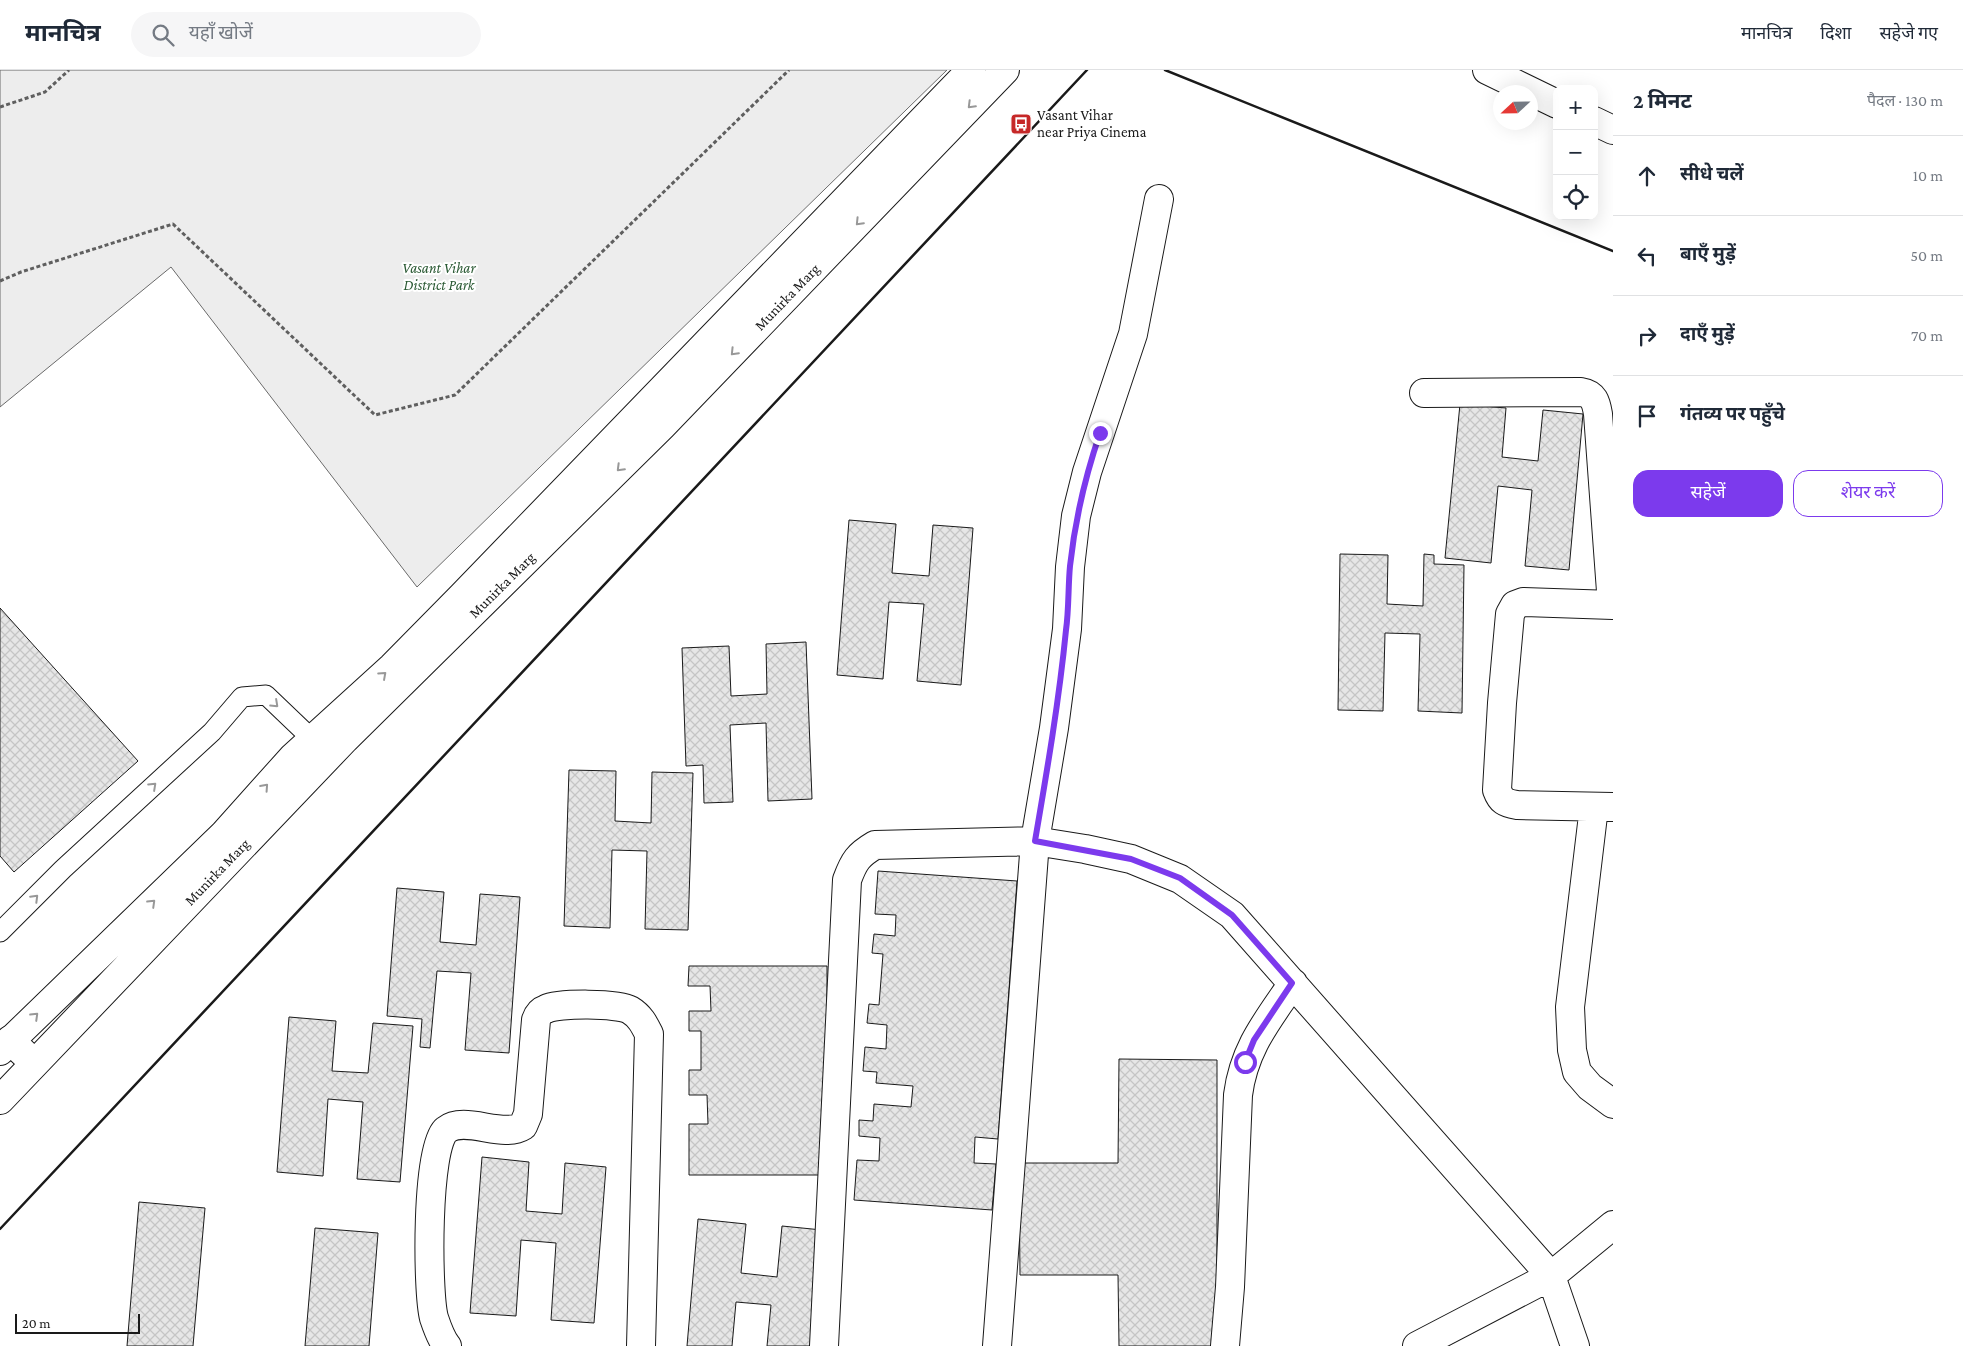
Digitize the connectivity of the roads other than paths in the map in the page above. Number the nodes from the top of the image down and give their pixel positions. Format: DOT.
graph roads {
  1 [pos="971,70"];
  2 [pos="1005,70"];
  3 [pos="1487,70"];
  4 [pos="1553,102"];
  5 [pos="1598,124"];
  6 [pos="1613,130"];
  7 [pos="1159,199"];
  8 [pos="1424,393"];
  9 [pos="1604,397"];
  10 [pos="1612,605"];
  11 [pos="312,739"];
  12 [pos="1603,807"];
  13 [pos="1035,841"];
  14 [pos="0,932"];
  15 [pos="1292,983"];
  16 [pos="3,1039"];
  17 [pos="34,1063"];
  18 [pos="0,1100"];
  19 [pos="1613,1104"];
  20 [pos="1613,1225"];
  21 [pos="1550,1276"];
  22 [pos="446,1346"];
  23 [pos="641,1346"];
  24 [pos="824,1346"];
  25 [pos="997,1346"];
  26 [pos="1225,1346"];
  27 [pos="1417,1346"];
  28 [pos="1575,1346"];
  11 -- 1 [label="street, Munirka Marg, one-way"];
  2 -- 17 [label="street, Munirka Marg, one-way"];
  3 -- 4 [label="street"];
  5 -- 6 [label="street"];
  7 -- 13 [label="street"];
  8 -- 9 [label="street"];
  9 -- 10 [label="street"];
  10 -- 12 [label="street"];
  14 -- 11 [label="lane, one-way"];
  16 -- 11 [label="street, Munirka Marg, one-way"];
  12 -- 19 [label="street"];
  13 -- 15 [label="street"];
  13 -- 24 [label="street"];
  13 -- 25 [label="street"];
  15 -- 21 [label="street"];
  15 -- 26 [label="street"];
  16 -- 17 [label="street"];
  17 -- 18 [label="street, Munirka Marg"];
  20 -- 21 [label="street"];
  21 -- 27 [label="street"];
  21 -- 28 [label="street"];
  22 -- 23 [label="street"];
}
